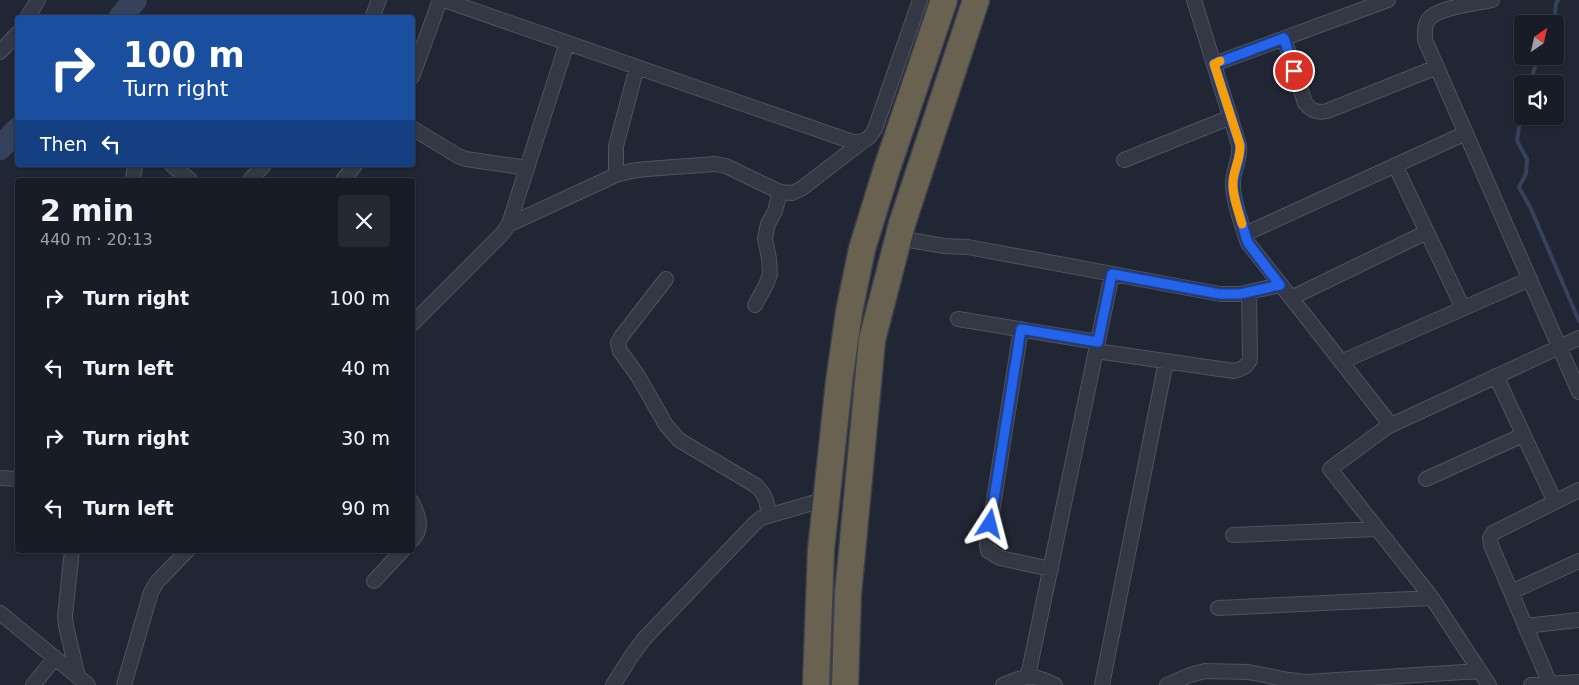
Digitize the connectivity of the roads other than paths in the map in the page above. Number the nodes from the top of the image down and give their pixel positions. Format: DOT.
graph roads {
  1 [pos="38,0"];
  2 [pos="379,0"];
  3 [pos="442,0"];
  4 [pos="920,0"];
  5 [pos="944,0"];
  6 [pos="976,0"];
  7 [pos="1194,0"];
  8 [pos="1388,0"];
  9 [pos="1492,0"];
  10 [pos="29,15"];
  11 [pos="373,15"];
  12 [pos="15,36"];
  13 [pos="1284,38"];
  14 [pos="567,43"];
  15 [pos="0,52"];
  16 [pos="1214,64"];
  17 [pos="637,67"];
  18 [pos="1437,67"];
  19 [pos="415,69"];
  20 [pos="1231,117"];
  21 [pos="415,130"];
  22 [pos="1466,132"];
  23 [pos="862,142"];
  24 [pos="1124,160"];
  25 [pos="1396,165"];
  26 [pos="174,167"];
  27 [pos="262,167"];
  28 [pos="353,167"];
  29 [pos="527,168"];
  30 [pos="616,175"];
  31 [pos="188,178"];
  32 [pos="252,178"];
  33 [pos="344,178"];
  34 [pos="780,192"];
  35 [pos="508,225"];
  36 [pos="1427,232"];
  37 [pos="1245,234"];
  38 [pos="898,238"];
  39 [pos="1112,274"];
  40 [pos="666,279"];
  41 [pos="1530,279"];
  42 [pos="1280,285"];
  43 [pos="1249,292"];
  44 [pos="1291,298"];
  45 [pos="755,305"];
  46 [pos="1464,308"];
  47 [pos="958,318"];
  48 [pos="415,321"];
  49 [pos="1021,329"];
  50 [pos="1577,339"];
  51 [pos="1097,347"];
  52 [pos="1559,347"];
  53 [pos="1166,361"];
  54 [pos="1341,362"];
  55 [pos="1496,376"];
  56 [pos="1579,392"];
  57 [pos="1391,425"];
  58 [pos="1523,435"];
  59 [pos="0,478"];
  60 [pos="15,479"];
  61 [pos="1426,479"];
  62 [pos="1579,490"];
  63 [pos="826,499"];
  64 [pos="1555,502"];
  65 [pos="415,509"];
  66 [pos="770,516"];
  67 [pos="1378,529"];
  68 [pos="1233,535"];
  69 [pos="415,537"];
  70 [pos="72,553"];
  71 [pos="185,553"];
  72 [pos="400,553"];
  73 [pos="1579,561"];
  74 [pos="1050,569"];
  75 [pos="374,581"];
  76 [pos="1511,592"];
  77 [pos="1432,598"];
  78 [pos="1218,608"];
  79 [pos="0,613"];
  80 [pos="1579,620"];
  81 [pos="1525,626"];
  82 [pos="55,658"];
  83 [pos="1480,671"];
  84 [pos="1028,676"];
  85 [pos="83,681"];
  86 [pos="1579,682"];
  87 [pos="1550,684"];
  88 [pos="33,685"];
  89 [pos="124,685"];
  90 [pos="613,685"];
  91 [pos="816,685"];
  92 [pos="845,685"];
  93 [pos="1004,685"];
  94 [pos="1055,685"];
  95 [pos="1102,685"];
  96 [pos="1167,685"];
  97 [pos="1489,685"];
  98 [pos="1531,685"];
  1 -- 10 [label="street"];
  2 -- 11 [label="street"];
  3 -- 14 [label="street"];
  3 -- 19 [label="street"];
  4 -- 23 [label="street"];
  5 -- 63 [label="highway"];
  6 -- 38 [label="highway"];
  7 -- 16 [label="street"];
  8 -- 13 [label="street"];
  9 -- 18 [label="street"];
  12 -- 15 [label="street"];
  13 -- 16 [label="street"];
  13 -- 18 [label="street"];
  14 -- 17 [label="street"];
  14 -- 29 [label="street"];
  16 -- 20 [label="street"];
  17 -- 23 [label="street"];
  17 -- 30 [label="street"];
  18 -- 22 [label="street"];
  20 -- 24 [label="street"];
  20 -- 37 [label="street"];
  21 -- 29 [label="street"];
  22 -- 25 [label="street"];
  22 -- 41 [label="street"];
  23 -- 34 [label="street"];
  25 -- 36 [label="street"];
  25 -- 37 [label="street"];
  26 -- 31 [label="street"];
  27 -- 32 [label="street"];
  28 -- 33 [label="street"];
  29 -- 35 [label="street"];
  30 -- 34 [label="street"];
  30 -- 35 [label="street"];
  34 -- 45 [label="street"];
  35 -- 48 [label="street"];
  36 -- 44 [label="street"];
  36 -- 46 [label="street"];
  37 -- 42 [label="street"];
  38 -- 39 [label="street"];
  38 -- 92 [label="highway"];
  39 -- 43 [label="street"];
  39 -- 51 [label="street"];
  40 -- 66 [label="street"];
  41 -- 46 [label="street"];
  41 -- 52 [label="street"];
  42 -- 43 [label="street"];
  42 -- 44 [label="street"];
  43 -- 53 [label="street"];
  44 -- 54 [label="street"];
  46 -- 54 [label="street"];
  47 -- 49 [label="street"];
  49 -- 51 [label="street"];
  49 -- 74 [label="street"];
  50 -- 52 [label="street"];
  51 -- 53 [label="street"];
  51 -- 74 [label="street"];
  52 -- 55 [label="street"];
  52 -- 56 [label="street"];
  53 -- 95 [label="street"];
  54 -- 57 [label="street"];
  55 -- 57 [label="street"];
  55 -- 58 [label="street"];
  57 -- 67 [label="street"];
  58 -- 61 [label="street"];
  58 -- 64 [label="street"];
  59 -- 60 [label="street"];
  62 -- 64 [label="street"];
  63 -- 66 [label="street"];
  63 -- 91 [label="highway"];
  64 -- 76 [label="street"];
  65 -- 69 [label="street"];
  66 -- 90 [label="street"];
  67 -- 68 [label="street"];
  67 -- 77 [label="street"];
  70 -- 85 [label="street"];
  71 -- 89 [label="street"];
  72 -- 75 [label="street"];
  73 -- 76 [label="street"];
  74 -- 84 [label="street"];
  76 -- 81 [label="street"];
  77 -- 78 [label="street"];
  77 -- 83 [label="street"];
  79 -- 82 [label="street"];
  80 -- 81 [label="street"];
  81 -- 87 [label="street"];
  82 -- 85 [label="street"];
  82 -- 88 [label="street"];
  83 -- 96 [label="street"];
  83 -- 97 [label="street"];
  84 -- 93 [label="street"];
  84 -- 94 [label="street"];
  86 -- 87 [label="street"];
  87 -- 98 [label="street"];
}
